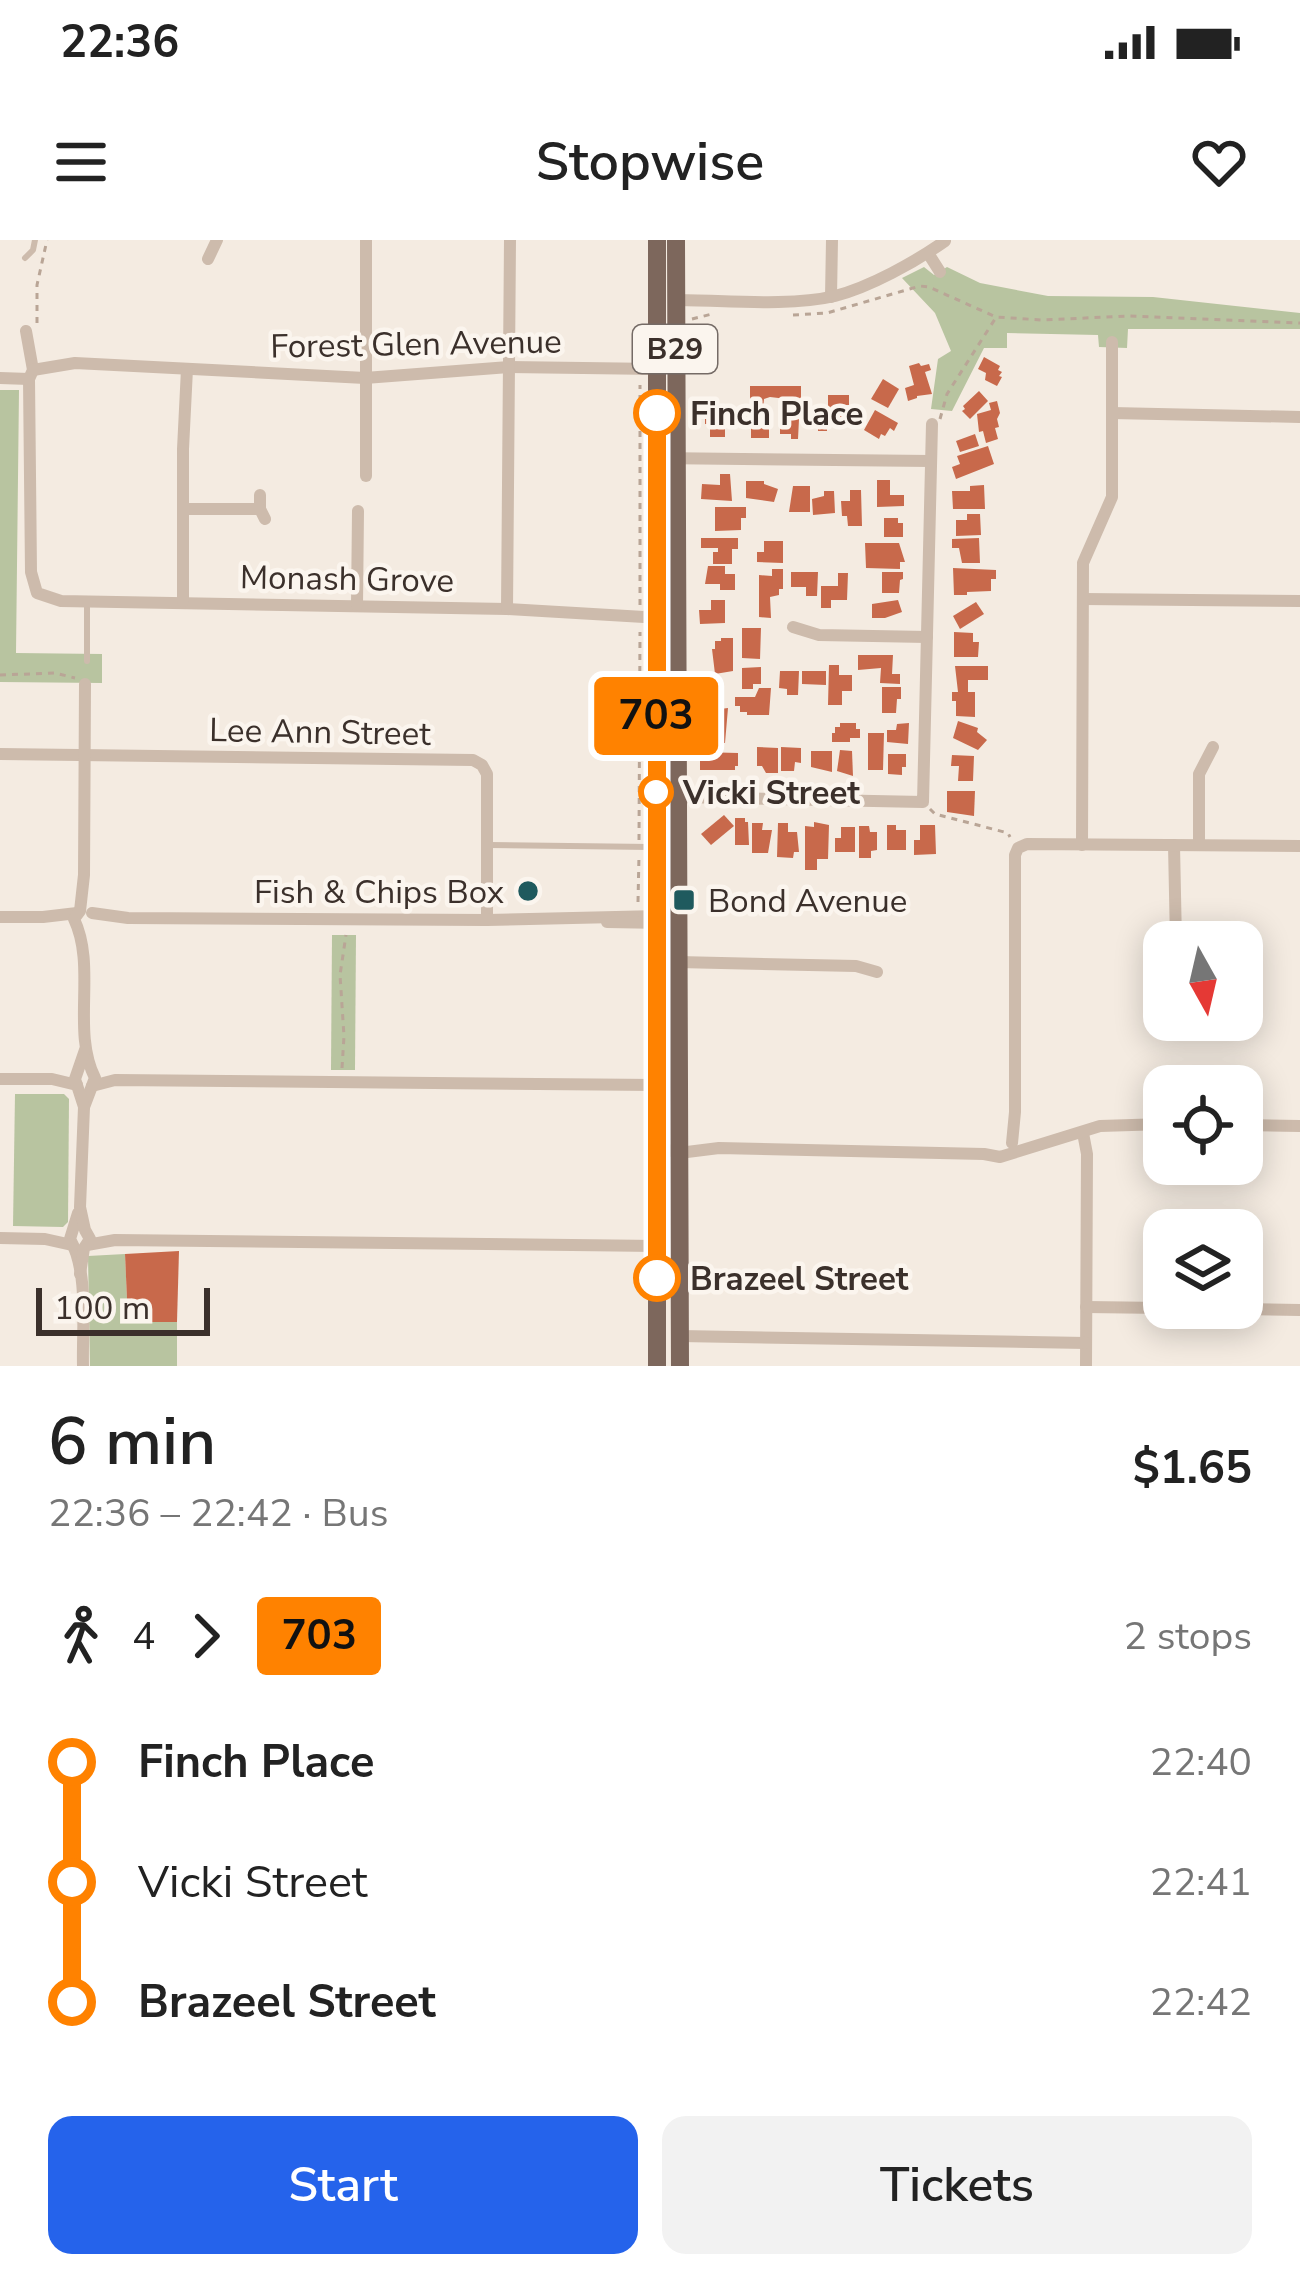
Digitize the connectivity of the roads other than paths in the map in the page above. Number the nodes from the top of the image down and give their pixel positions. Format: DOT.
graph roads {
  1 [pos="35,240"];
  2 [pos="217,240"];
  3 [pos="366,240"];
  4 [pos="510,240"];
  5 [pos="657,240"];
  6 [pos="676,240"];
  7 [pos="832,240"];
  8 [pos="945,241"];
  9 [pos="928,253"];
  10 [pos="25,258"];
  11 [pos="208,259"];
  12 [pos="940,272"];
  13 [pos="831,297"];
  14 [pos="675,300"];
  15 [pos="32,330"];
  16 [pos="1112,341"];
  17 [pos="509,367"];
  18 [pos="188,369"];
  19 [pos="657,369"];
  20 [pos="31,375"];
  21 [pos="0,378"];
  22 [pos="365,378"];
  23 [pos="1112,413"];
  24 [pos="1300,417"];
  25 [pos="932,424"];
  26 [pos="666,458"];
  27 [pos="931,461"];
  28 [pos="366,476"];
  29 [pos="262,508"];
  30 [pos="183,509"];
  31 [pos="358,512"];
  32 [pos="1083,599"];
  33 [pos="87,601"];
  34 [pos="183,601"];
  35 [pos="1300,601"];
  36 [pos="357,605"];
  37 [pos="648,608"];
  38 [pos="507,609"];
  39 [pos="793,627"];
  40 [pos="927,637"];
  41 [pos="87,661"];
  42 [pos="82,681"];
  43 [pos="1213,747"];
  44 [pos="0,754"];
  45 [pos="85,755"];
  46 [pos="677,797"];
  47 [pos="487,845"];
  48 [pos="1082,845"];
  49 [pos="1174,845"];
  50 [pos="1199,845"];
  51 [pos="1300,846"];
  52 [pos="647,847"];
  53 [pos="0,916"];
  54 [pos="85,919"];
  55 [pos="487,920"];
  56 [pos="656,920"];
  57 [pos="677,920"];
  58 [pos="1176,921"];
  59 [pos="678,962"];
  60 [pos="877,972"];
  61 [pos="0,1078"];
  62 [pos="85,1079"];
  63 [pos="656,1085"];
  64 [pos="1143,1124"];
  65 [pos="1263,1125"];
  66 [pos="1300,1126"];
  67 [pos="1080,1132"];
  68 [pos="1017,1145"];
  69 [pos="679,1146"];
  70 [pos="657,1147"];
  71 [pos="0,1238"];
  72 [pos="80,1239"];
  73 [pos="657,1246"];
  74 [pos="1086,1307"];
  75 [pos="1143,1308"];
  76 [pos="1263,1309"];
  77 [pos="1300,1310"];
  78 [pos="680,1336"];
  79 [pos="1086,1343"];
  80 [pos="83,1366"];
  81 [pos="657,1366"];
  82 [pos="680,1366"];
  83 [pos="1086,1366"];
  1 -- 10 [label="lane"];
  2 -- 11 [label="street"];
  3 -- 22 [label="street"];
  4 -- 17 [label="street"];
  5 -- 19 [label="main road, B29"];
  6 -- 14 [label="main road, B29"];
  7 -- 13 [label="street"];
  8 -- 9 [label="street"];
  9 -- 12 [label="street"];
  9 -- 13 [label="street"];
  13 -- 14 [label="street"];
  14 -- 26 [label="main road, B29"];
  15 -- 20 [label="street"];
  16 -- 23 [label="street"];
  17 -- 19 [label="street, Forest Glen Avenue"];
  17 -- 22 [label="street, Forest Glen Avenue"];
  17 -- 38 [label="street"];
  18 -- 20 [label="street, Forest Glen Avenue"];
  18 -- 22 [label="street, Forest Glen Avenue"];
  18 -- 30 [label="street"];
  19 -- 26 [label="main road, B29"];
  20 -- 21 [label="street, Forest Glen Avenue"];
  20 -- 33 [label="street, Monash Grove"];
  22 -- 28 [label="street"];
  23 -- 24 [label="street"];
  23 -- 32 [label="street"];
  25 -- 27 [label="street"];
  26 -- 27 [label="street"];
  26 -- 37 [label="main road, B29"];
  26 -- 46 [label="main road, B29"];
  27 -- 40 [label="street"];
  29 -- 30 [label="street"];
  30 -- 34 [label="street"];
  31 -- 36 [label="street"];
  32 -- 35 [label="street"];
  32 -- 48 [label="street"];
  33 -- 34 [label="street, Monash Grove"];
  33 -- 41 [label="lane"];
  34 -- 36 [label="street, Monash Grove"];
  36 -- 38 [label="street, Monash Grove"];
  37 -- 38 [label="street, Monash Grove"];
  37 -- 52 [label="main road, B29"];
  39 -- 40 [label="street"];
  40 -- 46 [label="street"];
  42 -- 45 [label="street"];
  43 -- 50 [label="street"];
  44 -- 45 [label="street, Lee Ann Street"];
  45 -- 47 [label="street, Lee Ann Street"];
  45 -- 54 [label="street"];
  46 -- 57 [label="main road, B29"];
  47 -- 52 [label="lane"];
  47 -- 55 [label="street, Lee Ann Street"];
  48 -- 49 [label="street"];
  48 -- 68 [label="street"];
  49 -- 50 [label="street"];
  49 -- 58 [label="street"];
  50 -- 51 [label="street"];
  52 -- 56 [label="main road, B29"];
  53 -- 54 [label="street"];
  54 -- 55 [label="street"];
  54 -- 62 [label="street"];
  55 -- 56 [label="street"];
  56 -- 57 [label="street"];
  56 -- 63 [label="main road, B29"];
  57 -- 59 [label="main road, B29"];
  59 -- 60 [label="street"];
  59 -- 69 [label="main road, B29"];
  61 -- 62 [label="street"];
  62 -- 63 [label="street"];
  62 -- 72 [label="street"];
  63 -- 70 [label="main road, B29"];
  64 -- 67 [label="street"];
  65 -- 66 [label="street"];
  67 -- 68 [label="street"];
  67 -- 74 [label="street"];
  68 -- 69 [label="street"];
  69 -- 70 [label="street"];
  69 -- 78 [label="main road, B29"];
  70 -- 73 [label="main road, B29"];
  71 -- 72 [label="street"];
  72 -- 73 [label="street"];
  72 -- 80 [label="street"];
  73 -- 81 [label="main road, B29"];
  74 -- 75 [label="street"];
  74 -- 79 [label="street"];
  76 -- 77 [label="street"];
  78 -- 79 [label="street"];
  78 -- 82 [label="main road, B29"];
  79 -- 83 [label="street"];
}
